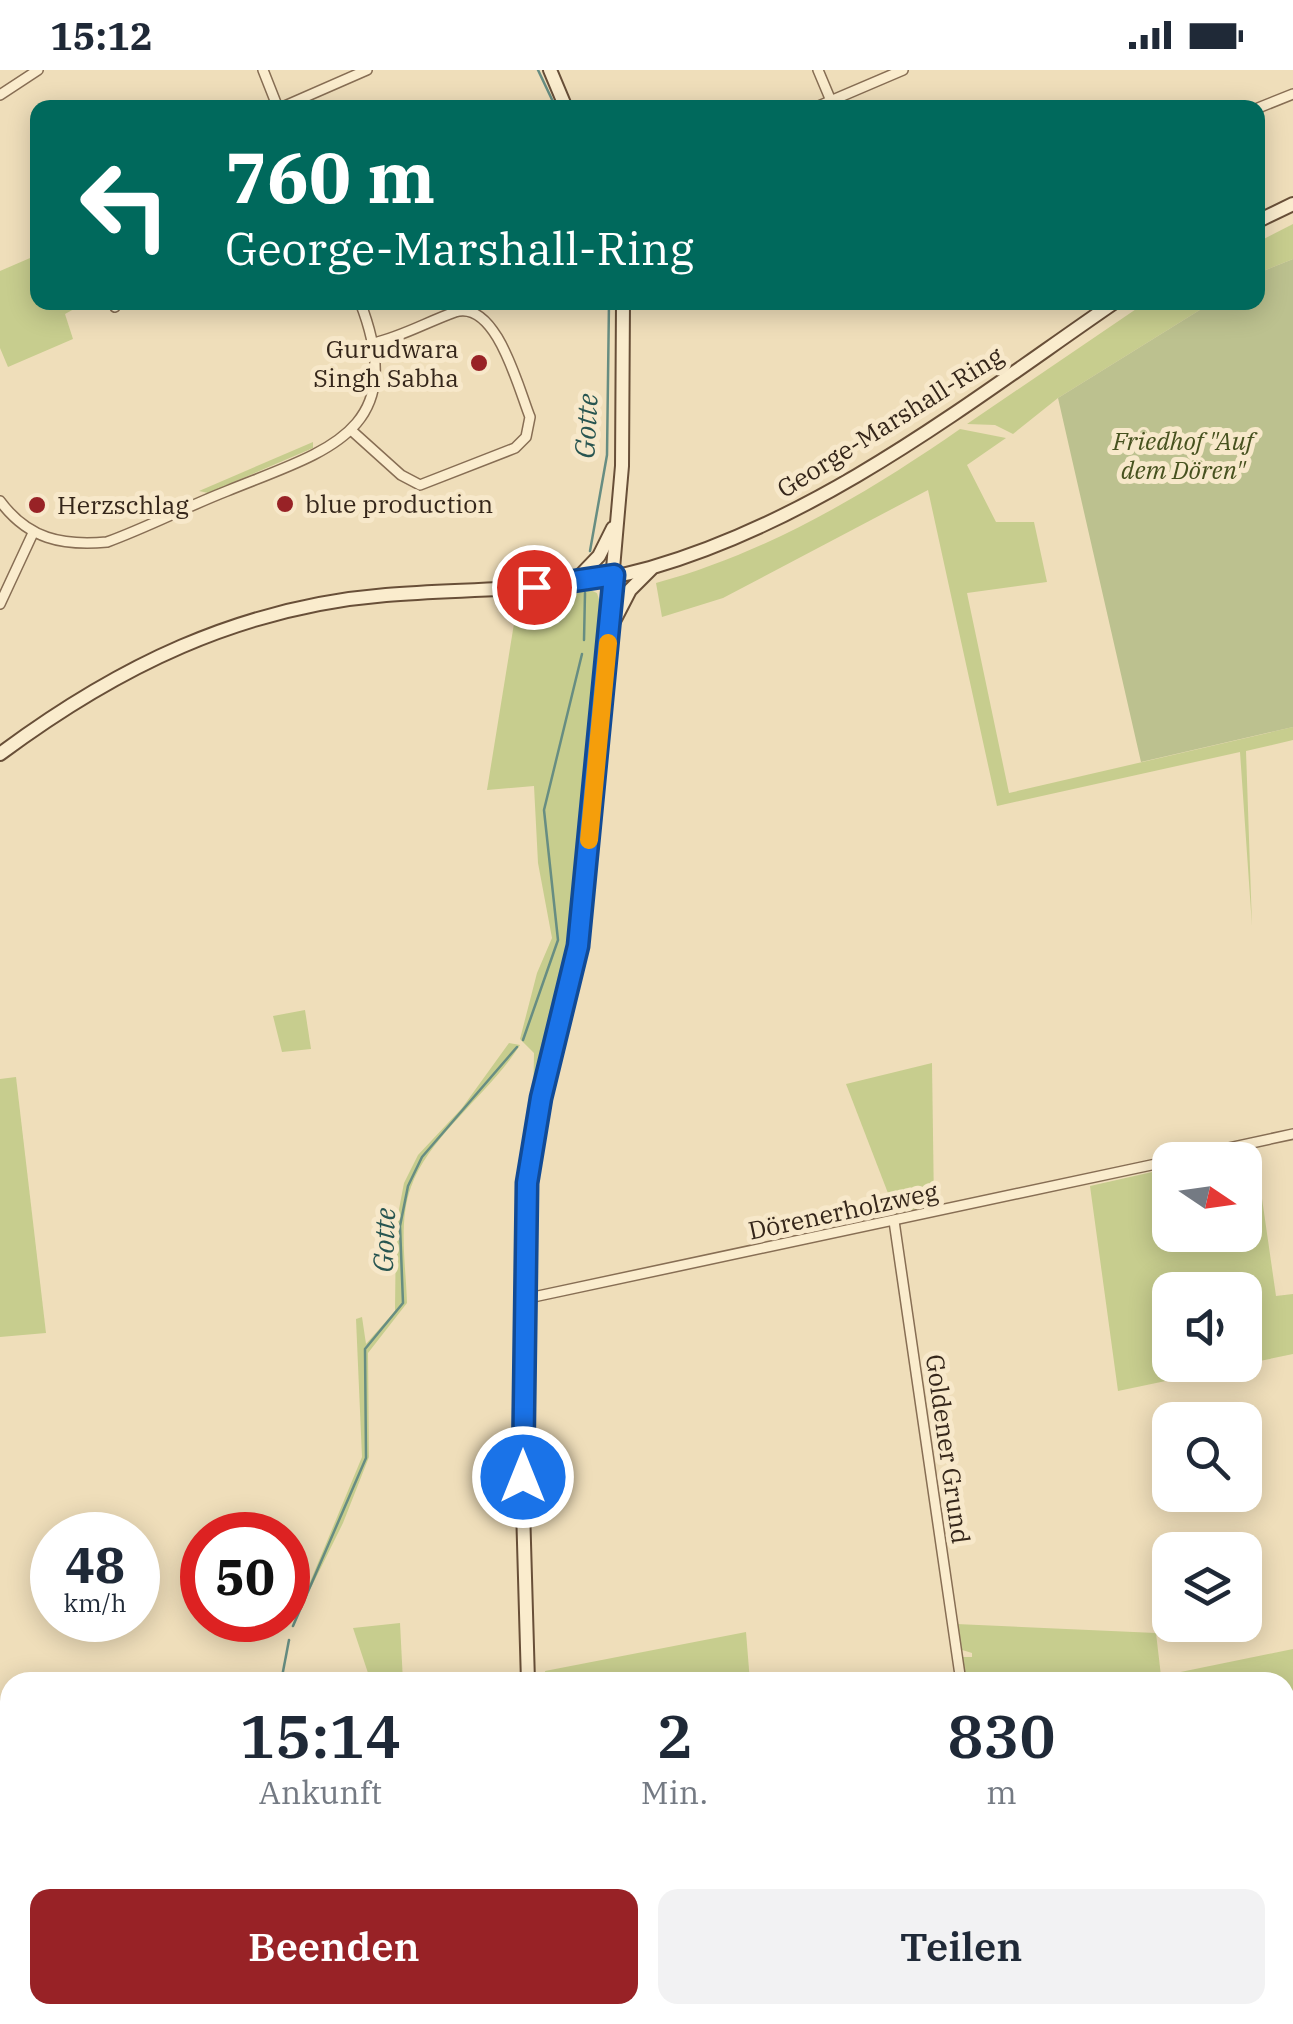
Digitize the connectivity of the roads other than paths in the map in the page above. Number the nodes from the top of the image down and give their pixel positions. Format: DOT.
graph roads {
  1 [pos="38,70"];
  2 [pos="262,70"];
  3 [pos="367,70"];
  4 [pos="550,70"];
  5 [pos="818,70"];
  6 [pos="902,70"];
  7 [pos="1293,94"];
  8 [pos="0,95"];
  9 [pos="275,100"];
  10 [pos="298,100"];
  11 [pos="563,100"];
  12 [pos="831,100"];
  13 [pos="841,100"];
  14 [pos="1265,105"];
  15 [pos="1293,204"];
  16 [pos="1265,218"];
  17 [pos="363,310"];
  18 [pos="624,310"];
  19 [pos="1103,310"];
  20 [pos="374,343"];
  21 [pos="351,430"];
  22 [pos="0,502"];
  23 [pos="618,516"];
  24 [pos="32,533"];
  25 [pos="653,567"];
  26 [pos="614,575"];
  27 [pos="575,582"];
  28 [pos="0,604"];
  29 [pos="609,632"];
  30 [pos="0,754"];
  31 [pos="1293,1134"];
  32 [pos="1255,1142"];
  33 [pos="1152,1164"];
  34 [pos="894,1221"];
  35 [pos="524,1299"];
  36 [pos="528,1672"];
  37 [pos="961,1672"];
  1 -- 8 [label="street"];
  2 -- 9 [label="street"];
  3 -- 10 [label="street"];
  4 -- 11 [label="main road"];
  5 -- 12 [label="street"];
  6 -- 13 [label="street"];
  7 -- 14 [label="street"];
  15 -- 16 [label="main road"];
  17 -- 20 [label="street"];
  18 -- 23 [label="main road"];
  19 -- 25 [label="main road, George-Marshall-Ring"];
  20 -- 21 [label="street"];
  20 -- 21 [label="street"];
  21 -- 24 [label="street"];
  22 -- 24 [label="street"];
  23 -- 26 [label="main road"];
  23 -- 27 [label="main road"];
  24 -- 28 [label="street"];
  25 -- 26 [label="main road, George-Marshall-Ring"];
  25 -- 29 [label="main road"];
  26 -- 27 [label="main road, George-Marshall-Ring"];
  26 -- 29 [label="main road"];
  27 -- 30 [label="main road, George-Marshall-Ring"];
  29 -- 35 [label="main road"];
  31 -- 32 [label="street, Dörenerholzweg"];
  33 -- 34 [label="street, Dörenerholzweg"];
  34 -- 35 [label="street, Dörenerholzweg"];
  34 -- 37 [label="street, Goldener Grund"];
  35 -- 36 [label="main road"];
}
